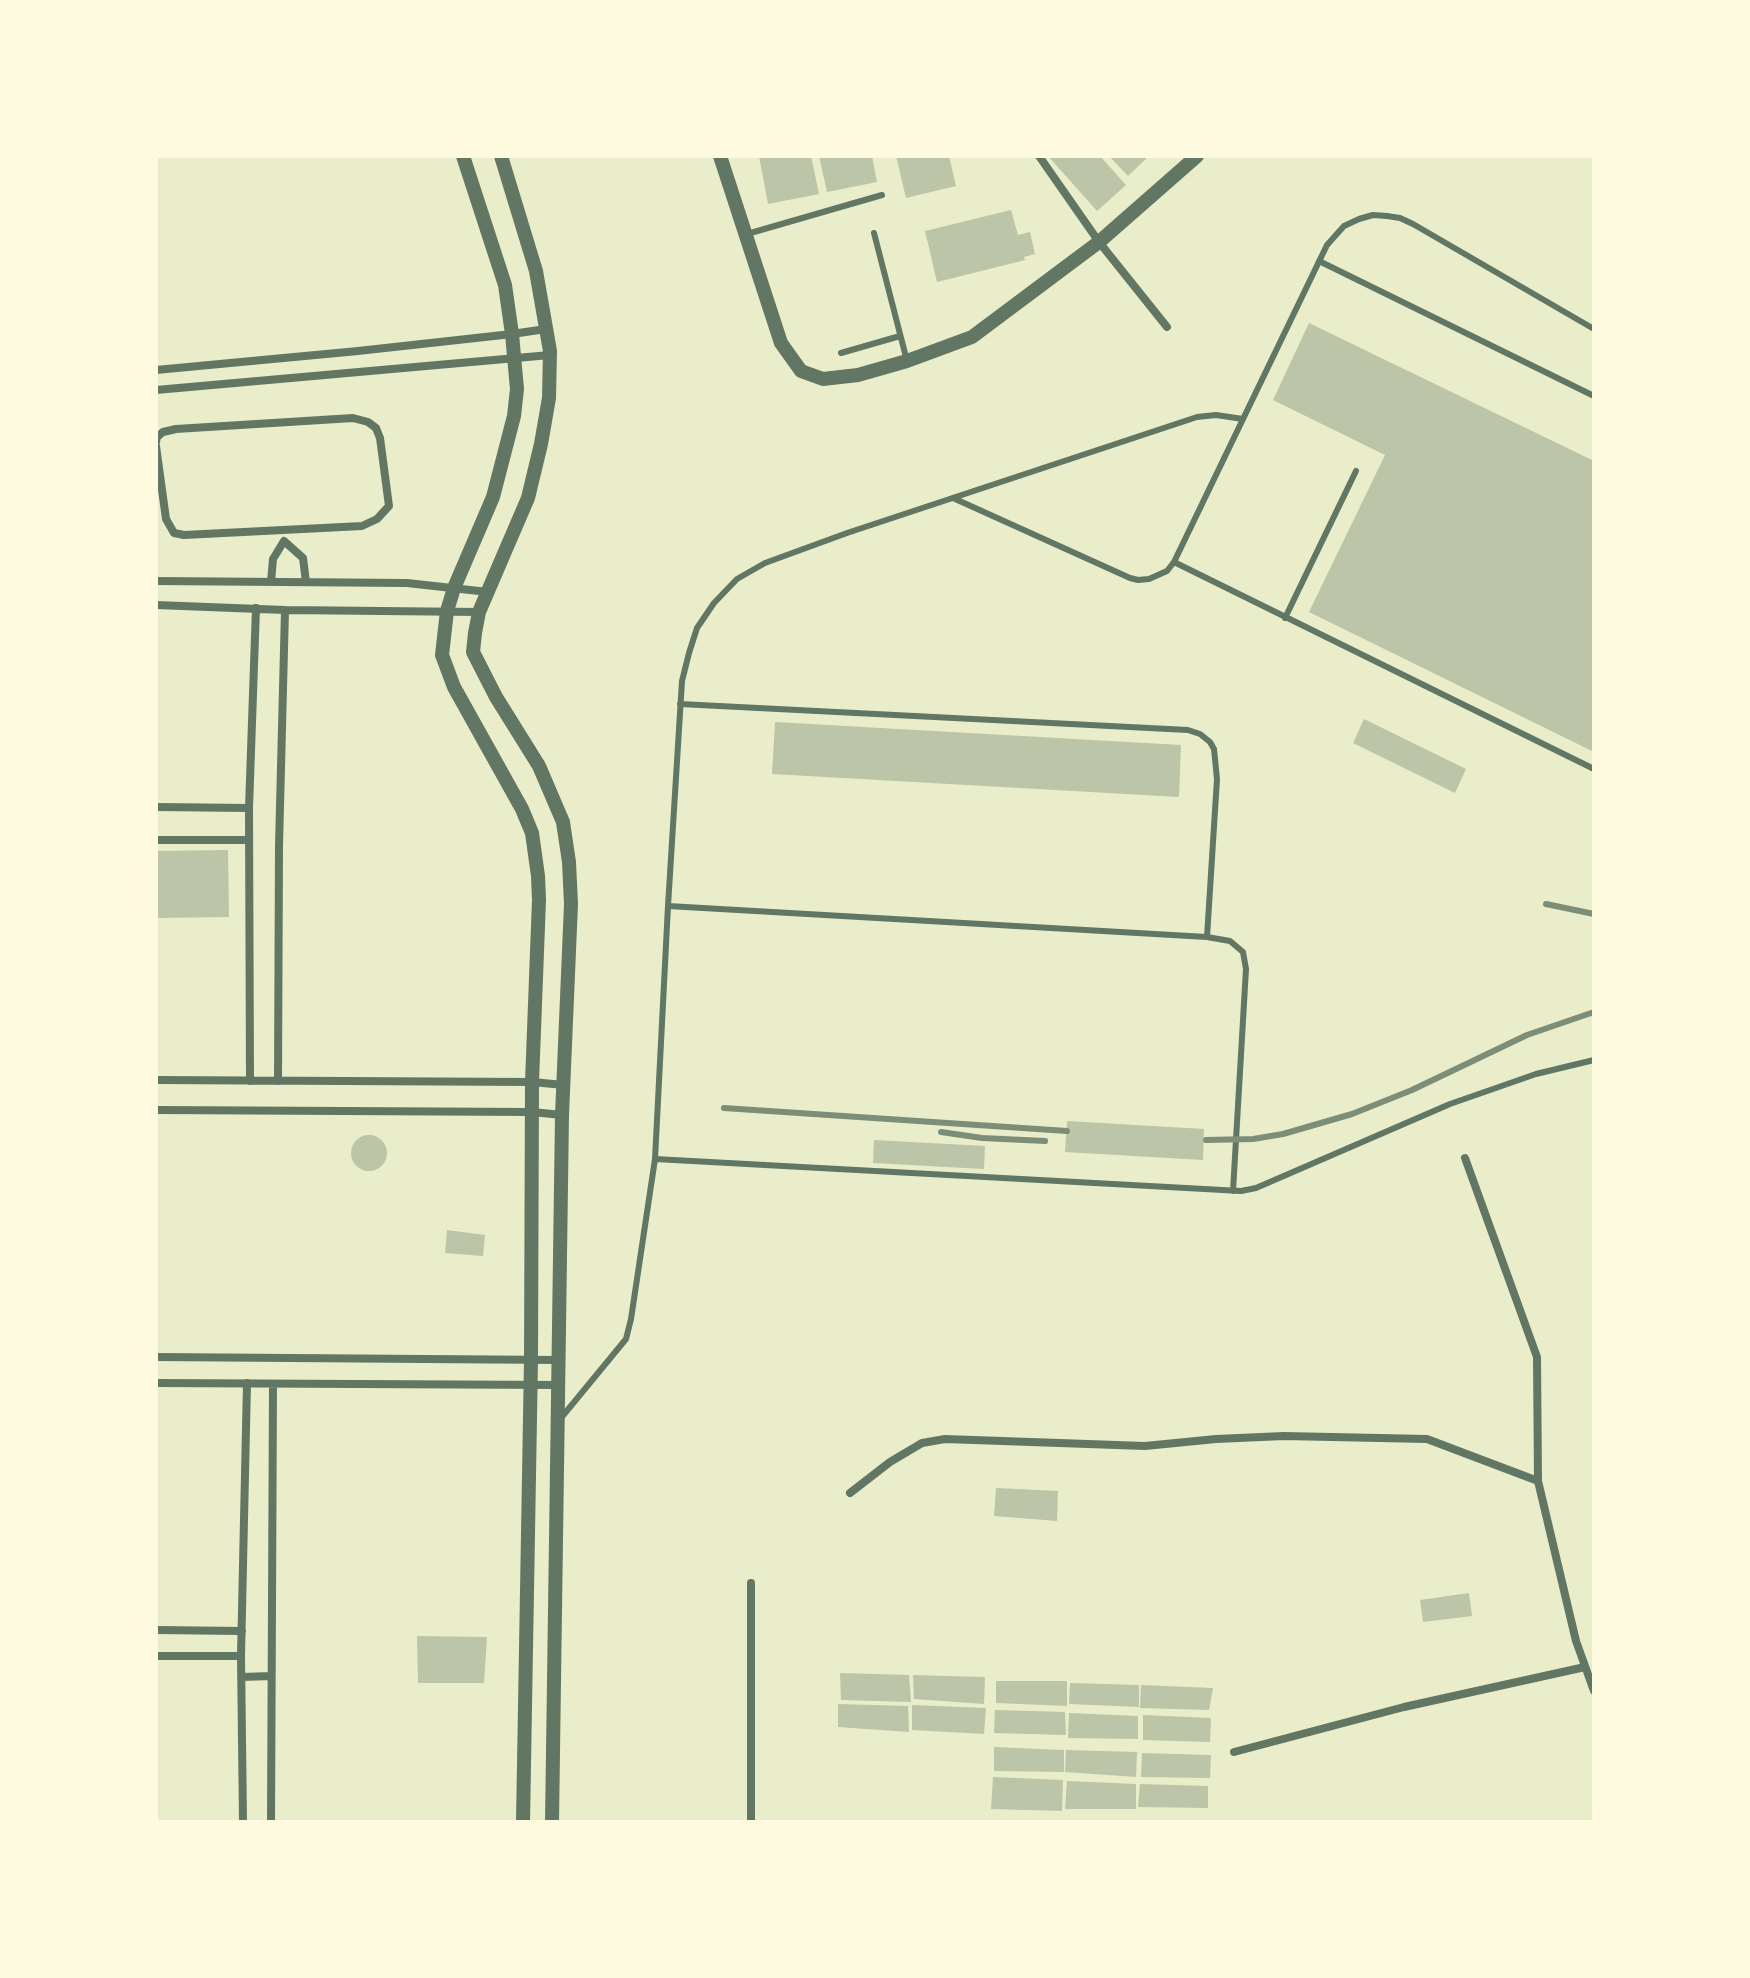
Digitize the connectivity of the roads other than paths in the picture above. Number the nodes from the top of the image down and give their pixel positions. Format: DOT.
graph roads {
  1 [pos="463,156"];
  2 [pos="501,156"];
  3 [pos="720,156"];
  4 [pos="1039,156"];
  5 [pos="1197,156"];
  6 [pos="882,195"];
  7 [pos="874,233"];
  8 [pos="745,234"];
  9 [pos="1099,242"];
  10 [pos="1319,261"];
  11 [pos="1167,327"];
  12 [pos="546,329"];
  13 [pos="1594,329"];
  14 [pos="512,334"];
  15 [pos="900,336"];
  16 [pos="841,353"];
  17 [pos="550,355"];
  18 [pos="515,358"];
  19 [pos="907,361"];
  20 [pos="156,370"];
  21 [pos="156,390"];
  22 [pos="1594,396"];
  23 [pos="1243,419"];
  24 [pos="156,444"];
  25 [pos="1356,471"];
  26 [pos="953,498"];
  27 [pos="282,529"];
  28 [pos="284,541"];
  29 [pos="1174,562"];
  30 [pos="156,581"];
  31 [pos="271,582"];
  32 [pos="306,582"];
  33 [pos="454,588"];
  34 [pos="488,592"];
  35 [pos="156,605"];
  36 [pos="256,608"];
  37 [pos="285,610"];
  38 [pos="447,611"];
  39 [pos="479,612"];
  40 [pos="1285,618"];
  41 [pos="680,704"];
  42 [pos="1594,769"];
  43 [pos="156,807"];
  44 [pos="249,808"];
  45 [pos="156,840"];
  46 [pos="249,840"];
  47 [pos="668,906"];
  48 [pos="1207,937"];
  49 [pos="1594,1060"];
  50 [pos="156,1080"];
  51 [pos="250,1081"];
  52 [pos="278,1081"];
  53 [pos="532,1082"];
  54 [pos="564,1085"];
  55 [pos="156,1110"];
  56 [pos="532,1112"];
  57 [pos="562,1115"];
  58 [pos="1465,1158"];
  59 [pos="655,1159"];
  60 [pos="1233,1191"];
  61 [pos="156,1357"];
  62 [pos="531,1360"];
  63 [pos="559,1360"];
  64 [pos="156,1383"];
  65 [pos="247,1383"];
  66 [pos="273,1384"];
  67 [pos="558,1385"];
  68 [pos="530,1386"];
  69 [pos="557,1422"];
  70 [pos="1538,1481"];
  71 [pos="850,1493"];
  72 [pos="751,1583"];
  73 [pos="156,1630"];
  74 [pos="242,1631"];
  75 [pos="156,1656"];
  76 [pos="241,1656"];
  77 [pos="1585,1667"];
  78 [pos="271,1676"];
  79 [pos="242,1677"];
  80 [pos="1594,1691"];
  81 [pos="1234,1752"];
  82 [pos="243,1822"];
  83 [pos="271,1822"];
  84 [pos="523,1822"];
  85 [pos="552,1822"];
  86 [pos="751,1822"];
  1 -- 14 [label="street"];
  2 -- 12 [label="street"];
  3 -- 8 [label="street"];
  4 -- 9 [label="street"];
  5 -- 9 [label="street"];
  6 -- 8 [label="lane"];
  7 -- 15 [label="lane"];
  8 -- 19 [label="street"];
  9 -- 11 [label="street"];
  9 -- 19 [label="street"];
  10 -- 13 [label="lane"];
  10 -- 22 [label="lane"];
  10 -- 23 [label="lane"];
  12 -- 14 [label="street"];
  12 -- 17 [label="street"];
  14 -- 18 [label="street"];
  14 -- 20 [label="street"];
  15 -- 16 [label="lane"];
  15 -- 19 [label="lane"];
  17 -- 18 [label="street"];
  17 -- 34 [label="street"];
  18 -- 21 [label="street"];
  18 -- 33 [label="street"];
  23 -- 26 [label="lane"];
  23 -- 29 [label="lane"];
  24 -- 27 [label="street"];
  24 -- 27 [label="street"];
  25 -- 40 [label="lane"];
  26 -- 29 [label="lane"];
  26 -- 41 [label="lane"];
  27 -- 28 [label="street"];
  28 -- 31 [label="street"];
  28 -- 32 [label="street"];
  29 -- 40 [label="lane"];
  30 -- 31 [label="street"];
  31 -- 32 [label="street"];
  32 -- 33 [label="street"];
  33 -- 34 [label="street"];
  33 -- 38 [label="street"];
  34 -- 39 [label="street"];
  35 -- 36 [label="street"];
  36 -- 37 [label="street"];
  36 -- 44 [label="street"];
  37 -- 38 [label="street"];
  37 -- 52 [label="street"];
  38 -- 39 [label="street"];
  38 -- 53 [label="street"];
  39 -- 54 [label="street"];
  40 -- 42 [label="lane"];
  41 -- 47 [label="lane"];
  41 -- 48 [label="lane"];
  43 -- 44 [label="street"];
  44 -- 46 [label="street"];
  45 -- 46 [label="street"];
  46 -- 51 [label="street"];
  47 -- 48 [label="lane"];
  47 -- 59 [label="lane"];
  48 -- 60 [label="lane"];
  49 -- 60 [label="lane"];
  50 -- 51 [label="street"];
  51 -- 52 [label="street"];
  52 -- 53 [label="street"];
  53 -- 54 [label="street"];
  53 -- 56 [label="street"];
  54 -- 57 [label="street"];
  55 -- 56 [label="street"];
  56 -- 57 [label="street"];
  56 -- 62 [label="street"];
  57 -- 63 [label="street"];
  58 -- 70 [label="street"];
  59 -- 60 [label="lane"];
  59 -- 69 [label="lane"];
  61 -- 62 [label="street"];
  62 -- 63 [label="street"];
  62 -- 68 [label="street"];
  63 -- 67 [label="street"];
  64 -- 65 [label="street"];
  65 -- 66 [label="street"];
  65 -- 74 [label="street"];
  66 -- 68 [label="street"];
  66 -- 78 [label="street"];
  67 -- 68 [label="street"];
  67 -- 69 [label="street"];
  68 -- 84 [label="street"];
  69 -- 85 [label="street"];
  70 -- 71 [label="street"];
  70 -- 77 [label="street"];
  72 -- 86 [label="street"];
  73 -- 74 [label="street"];
  74 -- 76 [label="street"];
  75 -- 76 [label="street"];
  76 -- 79 [label="street"];
  77 -- 80 [label="street"];
  77 -- 81 [label="street"];
  78 -- 79 [label="street"];
  78 -- 83 [label="street"];
  79 -- 82 [label="street"];
}
